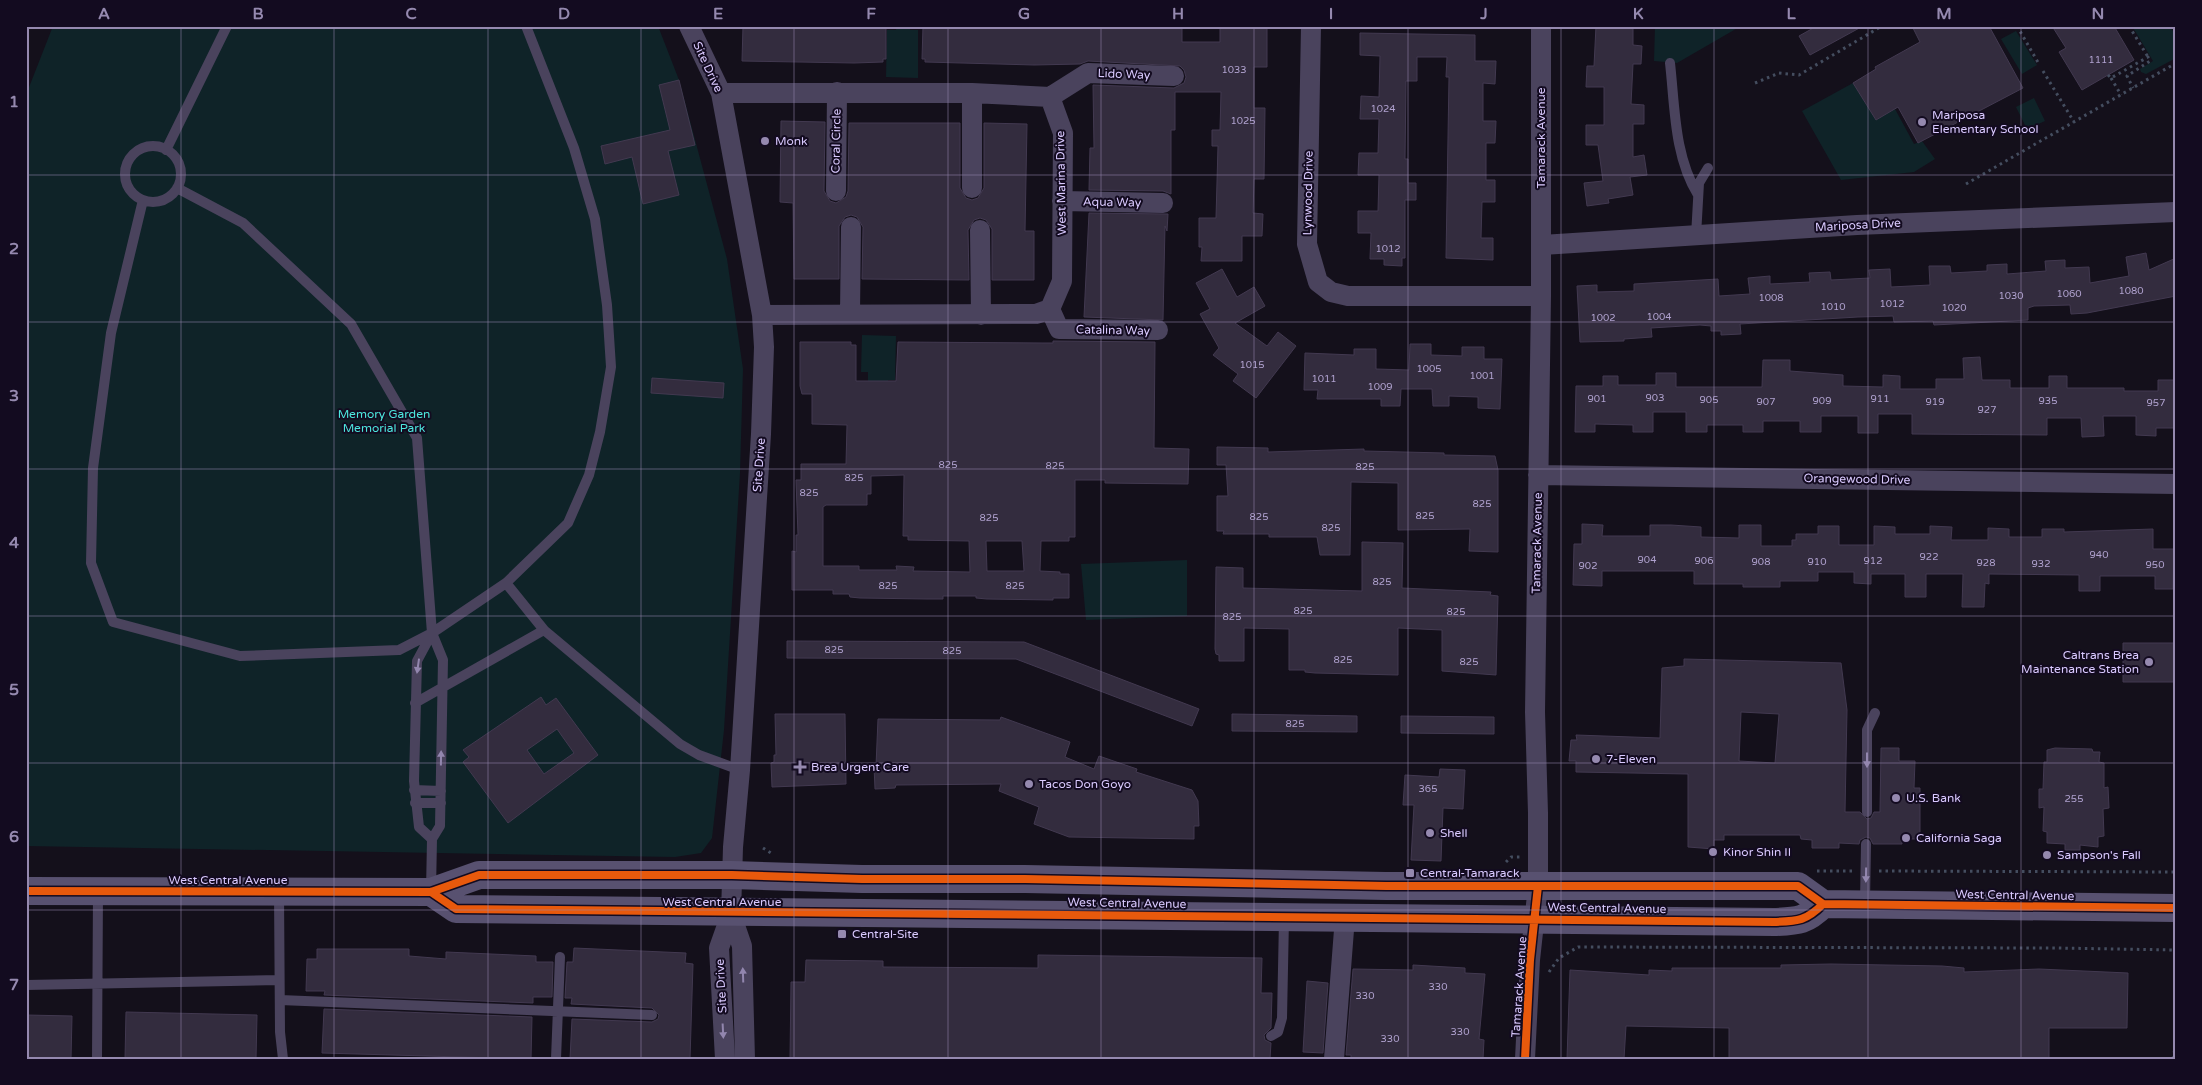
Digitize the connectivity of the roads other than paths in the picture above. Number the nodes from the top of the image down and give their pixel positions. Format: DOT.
graph roads {
  1 [pos="227,26"];
  2 [pos="526,26"];
  3 [pos="689,26"];
  4 [pos="1311,26"];
  5 [pos="1541,26"];
  6 [pos="1670,63"];
  7 [pos="1174,76"];
  8 [pos="837,92"];
  9 [pos="722,93"];
  10 [pos="972,93"];
  11 [pos="1050,97"];
  12 [pos="166,150"];
  13 [pos="1708,168"];
  14 [pos="177,188"];
  15 [pos="972,188"];
  16 [pos="836,191"];
  17 [pos="1698,195"];
  18 [pos="143,200"];
  19 [pos="1062,201"];
  20 [pos="1162,203"];
  21 [pos="2176,212"];
  22 [pos="851,227"];
  23 [pos="980,230"];
  24 [pos="1696,236"];
  25 [pos="1542,244"];
  26 [pos="1541,296"];
  27 [pos="1050,310"];
  28 [pos="850,314"];
  29 [pos="762,315"];
  30 [pos="981,315"];
  31 [pos="1158,330"];
  32 [pos="1538,475"];
  33 [pos="2176,484"];
  34 [pos="506,583"];
  35 [pos="544,630"];
  36 [pos="432,634"];
  37 [pos="442,688"];
  38 [pos="415,704"];
  39 [pos="1875,713"];
  40 [pos="740,770"];
  41 [pos="414,790"];
  42 [pos="440,791"];
  43 [pos="415,803"];
  44 [pos="441,803"];
  45 [pos="1867,812"];
  46 [pos="432,839"];
  47 [pos="1866,844"];
  48 [pos="732,875"];
  49 [pos="1538,886"];
  50 [pos="26,891"];
  51 [pos="98,891"];
  52 [pos="278,891"];
  53 [pos="431,892"];
  54 [pos="1823,904"];
  55 [pos="1865,905"];
  56 [pos="2176,908"];
  57 [pos="731,914"];
  58 [pos="1284,916"];
  59 [pos="1345,916"];
  60 [pos="1536,918"];
  61 [pos="560,957"];
  62 [pos="279,980"];
  63 [pos="26,985"];
  64 [pos="96,985"];
  65 [pos="280,1000"];
  66 [pos="558,1010"];
  67 [pos="652,1015"];
  68 [pos="1271,1036"];
  69 [pos="97,1059"];
  70 [pos="283,1059"];
  71 [pos="556,1059"];
  72 [pos="725,1059"];
  73 [pos="745,1059"];
  74 [pos="1334,1059"];
  75 [pos="1525,1059"];
  1 -- 12 [label="lane"];
  2 -- 34 [label="lane"];
  3 -- 9 [label="street, Site Drive"];
  4 -- 26 [label="street, Lynwood Drive"];
  5 -- 25 [label="street, Tamarack Avenue"];
  6 -- 17 [label="lane"];
  7 -- 11 [label="street, Lido Way"];
  8 -- 9 [label="street"];
  8 -- 10 [label="street"];
  8 -- 16 [label="street, Coral Circle"];
  9 -- 29 [label="street, Site Drive"];
  10 -- 11 [label="street"];
  10 -- 15 [label="street"];
  11 -- 19 [label="street, West Marina Drive"];
  12 -- 14 [label="lane"];
  12 -- 18 [label="lane"];
  13 -- 17 [label="lane"];
  14 -- 18 [label="lane"];
  14 -- 36 [label="lane"];
  17 -- 24 [label="lane"];
  18 -- 36 [label="lane"];
  19 -- 20 [label="street, Aqua Way"];
  19 -- 27 [label="street, West Marina Drive"];
  21 -- 24 [label="street, Mariposa Drive"];
  22 -- 28 [label="street"];
  23 -- 30 [label="street"];
  24 -- 25 [label="street, Mariposa Drive"];
  25 -- 26 [label="street, Tamarack Avenue"];
  26 -- 32 [label="street, Tamarack Avenue"];
  27 -- 30 [label="street"];
  27 -- 31 [label="street, Catalina Way"];
  28 -- 29 [label="street"];
  28 -- 30 [label="street"];
  29 -- 40 [label="street, Site Drive"];
  32 -- 33 [label="street, Orangewood Drive"];
  32 -- 49 [label="street, Tamarack Avenue"];
  34 -- 35 [label="lane"];
  34 -- 36 [label="lane"];
  35 -- 37 [label="lane"];
  35 -- 40 [label="lane"];
  36 -- 37 [label="lane"];
  36 -- 38 [label="lane, one-way"];
  37 -- 38 [label="lane"];
  42 -- 37 [label="lane, one-way"];
  38 -- 41 [label="lane"];
  39 -- 45 [label="lane, one-way"];
  40 -- 48 [label="street, Site Drive"];
  41 -- 42 [label="lane"];
  41 -- 43 [label="lane"];
  42 -- 44 [label="lane"];
  43 -- 44 [label="lane"];
  43 -- 46 [label="lane"];
  44 -- 46 [label="lane"];
  46 -- 53 [label="lane"];
  47 -- 55 [label="lane, one-way"];
  48 -- 49 [label="main road, West Central Avenue"];
  48 -- 53 [label="main road, West Central Avenue"];
  48 -- 57 [label="street, Site Drive"];
  49 -- 54 [label="main road, West Central Avenue"];
  49 -- 60 [label="street, Tamarack Avenue"];
  50 -- 51 [label="main road, West Central Avenue"];
  51 -- 52 [label="main road, West Central Avenue"];
  51 -- 64 [label="lane"];
  52 -- 53 [label="main road, West Central Avenue"];
  52 -- 62 [label="lane"];
  53 -- 57 [label="main road, West Central Avenue"];
  54 -- 55 [label="main road, West Central Avenue"];
  54 -- 60 [label="main road, West Central Avenue"];
  55 -- 56 [label="main road, West Central Avenue"];
  57 -- 58 [label="main road, West Central Avenue"];
  57 -- 72 [label="street, Site Drive, one-way"];
  73 -- 57 [label="street, Site Drive, one-way"];
  58 -- 59 [label="main road, West Central Avenue"];
  58 -- 68 [label="lane"];
  59 -- 60 [label="main road, West Central Avenue"];
  59 -- 74 [label="street"];
  60 -- 75 [label="street, Tamarack Avenue"];
  61 -- 66 [label="lane"];
  62 -- 64 [label="lane"];
  62 -- 65 [label="lane"];
  63 -- 64 [label="lane"];
  64 -- 69 [label="lane"];
  65 -- 66 [label="lane"];
  65 -- 70 [label="lane"];
  66 -- 67 [label="lane"];
  66 -- 71 [label="lane"];
}
